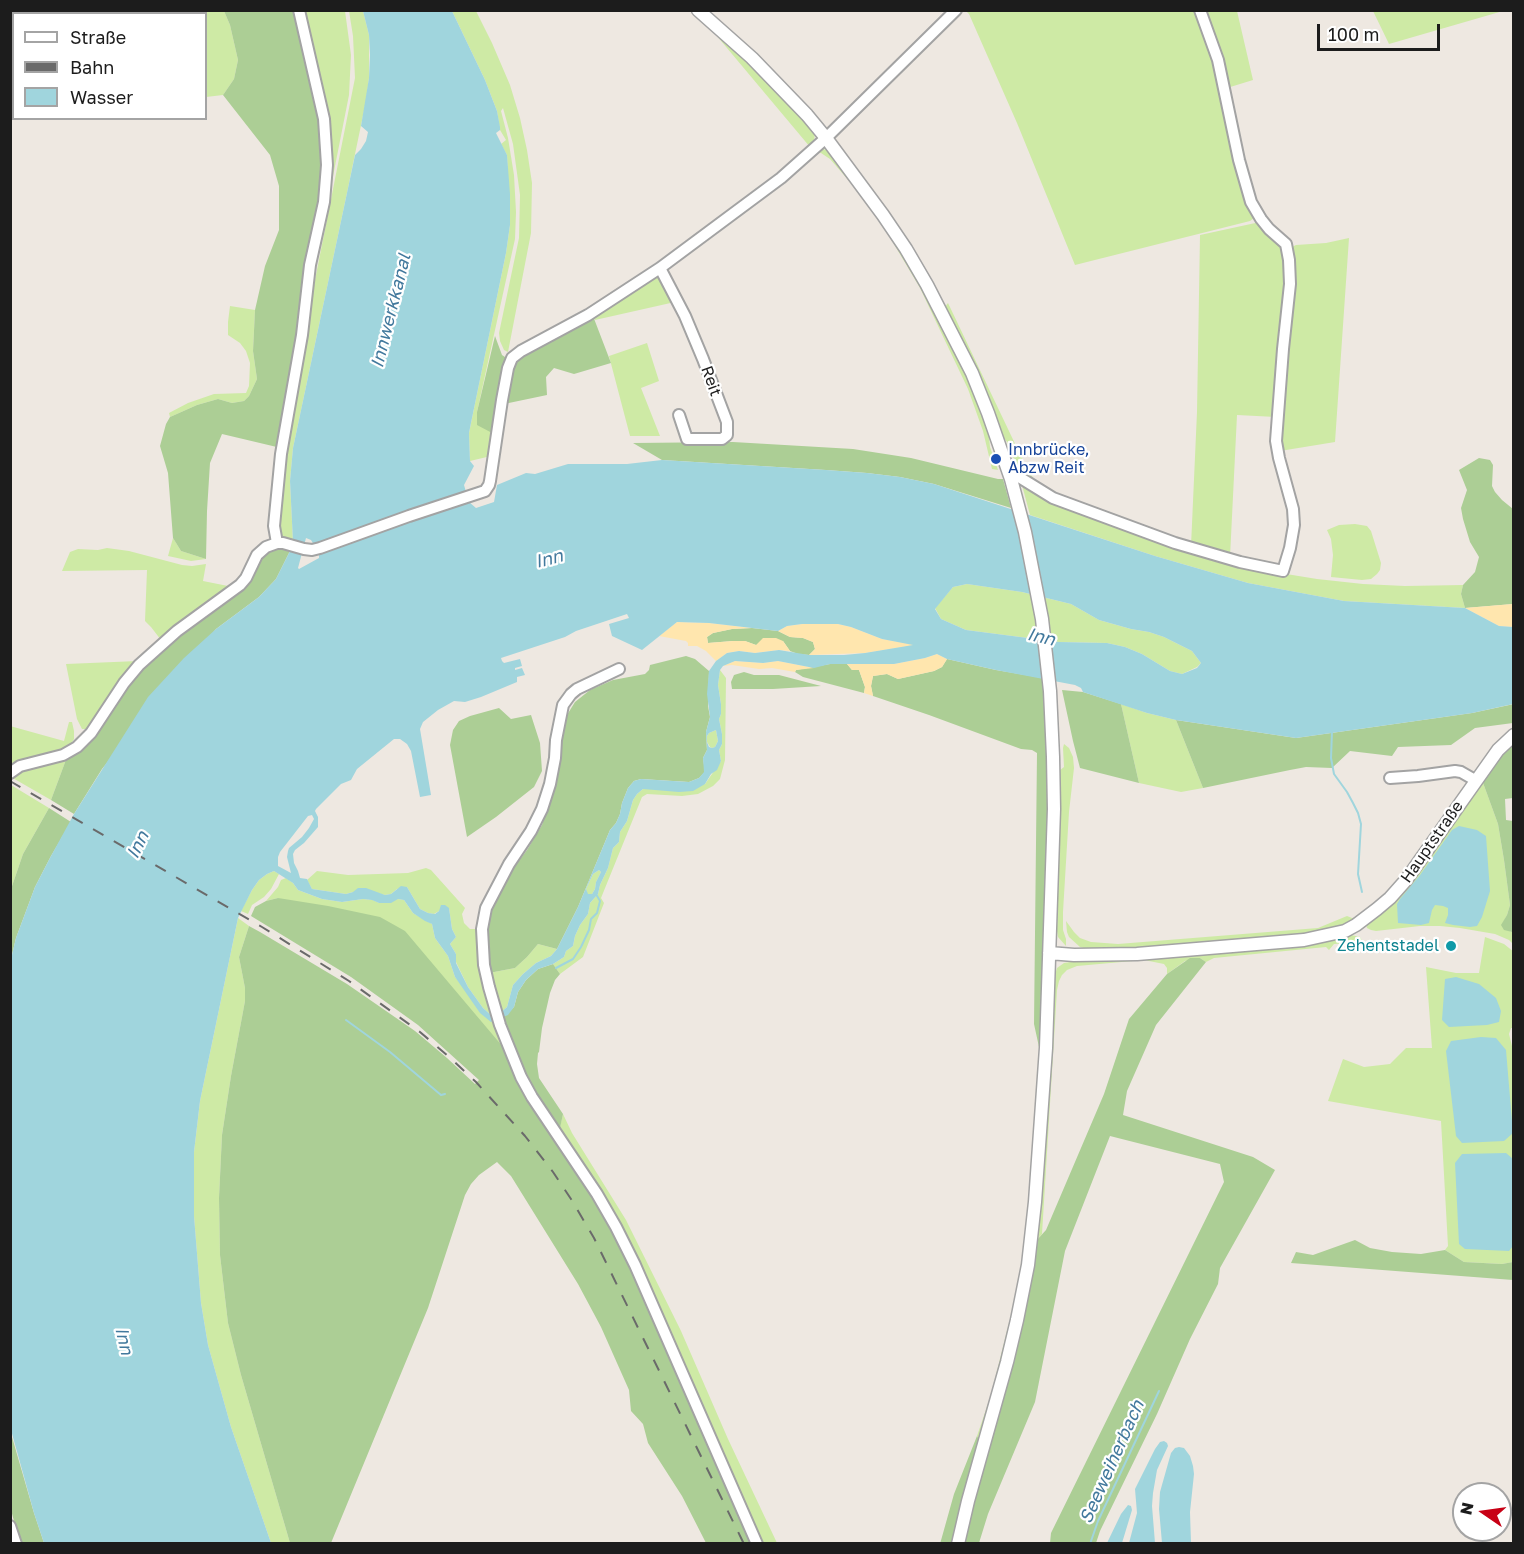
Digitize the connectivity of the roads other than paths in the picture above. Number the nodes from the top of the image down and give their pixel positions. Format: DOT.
graph roads {
  1 [pos="299,10"];
  2 [pos="698,10"];
  3 [pos="956,10"];
  4 [pos="1200,10"];
  5 [pos="826,138"];
  6 [pos="660,268"];
  7 [pos="679,415"];
  8 [pos="1011,479"];
  9 [pos="277,543"];
  10 [pos="619,669"];
  11 [pos="1514,735"];
  12 [pos="10,773"];
  13 [pos="1390,778"];
  14 [pos="1475,780"];
  15 [pos="1049,953"];
  16 [pos="10,1526"];
  17 [pos="16,1544"];
  18 [pos="757,1544"];
  19 [pos="958,1544"];
  1 -- 9 [label="street"];
  2 -- 5 [label="street"];
  3 -- 5 [label="street"];
  4 -- 8 [label="street"];
  5 -- 6 [label="street"];
  5 -- 8 [label="street"];
  6 -- 7 [label="street, Reit"];
  6 -- 9 [label="street"];
  8 -- 15 [label="street"];
  9 -- 12 [label="street"];
  10 -- 18 [label="street"];
  11 -- 14 [label="street, Hauptstraße"];
  13 -- 14 [label="street"];
  14 -- 15 [label="street, Hauptstraße"];
  15 -- 19 [label="street"];
  16 -- 17 [label="street"];
}
